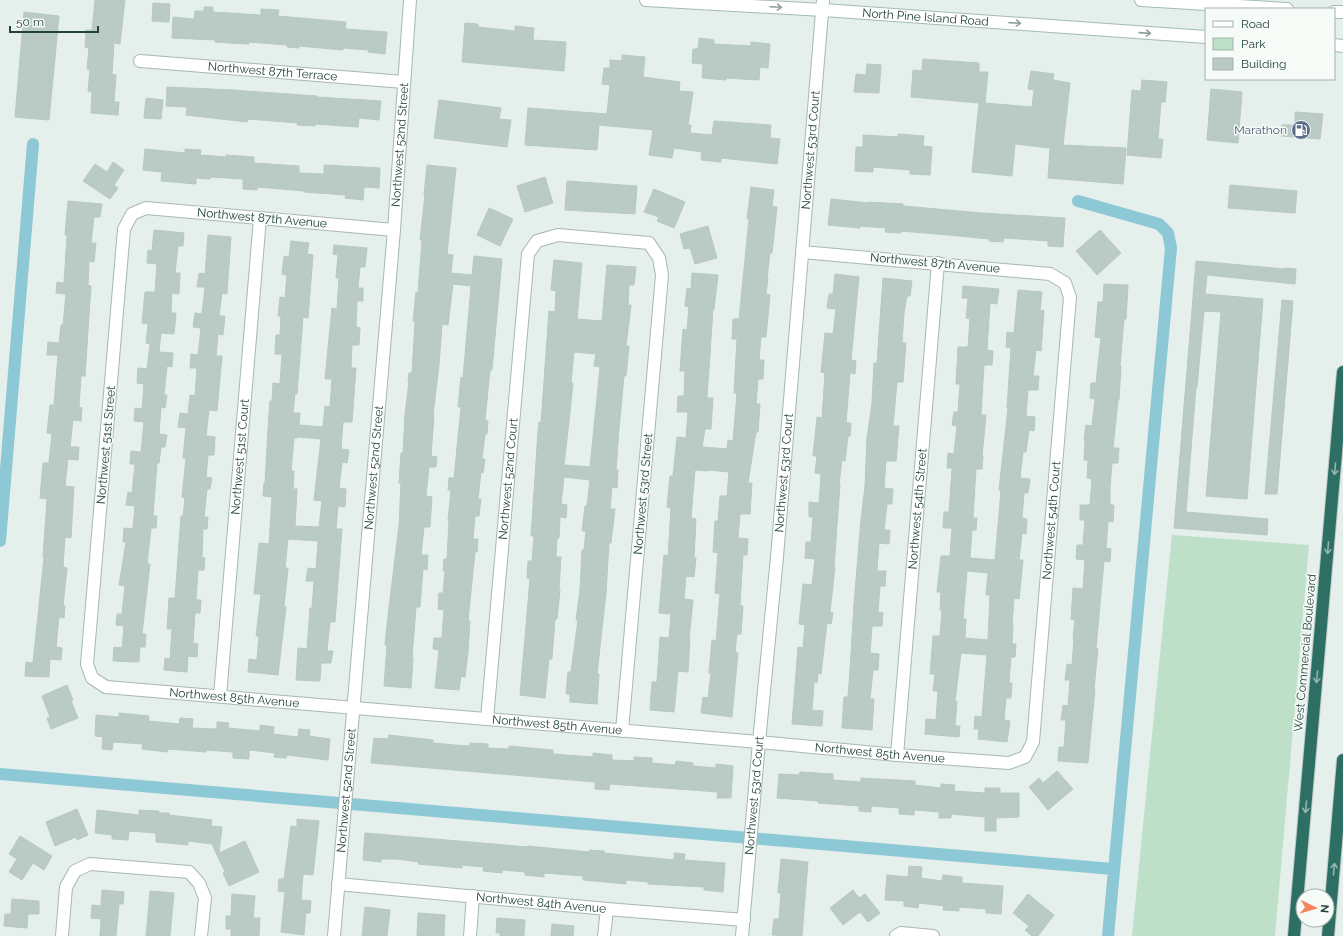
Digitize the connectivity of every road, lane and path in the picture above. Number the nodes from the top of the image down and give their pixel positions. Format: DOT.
graph roads {
  1 [pos="410,0"];
  2 [pos="646,0"];
  3 [pos="1141,0"];
  4 [pos="823,5"];
  5 [pos="1271,8"];
  6 [pos="1205,37"];
  7 [pos="140,62"];
  8 [pos="404,82"];
  9 [pos="132,214"];
  10 [pos="260,218"];
  11 [pos="394,230"];
  12 [pos="802,252"];
  13 [pos="659,258"];
  14 [pos="938,263"];
  15 [pos="1065,283"];
  16 [pos="1343,372"];
  17 [pos="92,678"];
  18 [pos="220,696"];
  19 [pos="353,708"];
  20 [pos="487,719"];
  21 [pos="622,731"];
  22 [pos="759,742"];
  23 [pos="897,755"];
  24 [pos="1025,757"];
  25 [pos="1343,760"];
  26 [pos="338,884"];
  27 [pos="473,896"];
  28 [pos="607,909"];
  29 [pos="744,920"];
  30 [pos="62,936"];
  31 [pos="202,936"];
  32 [pos="334,936"];
  33 [pos="470,936"];
  34 [pos="604,936"];
  35 [pos="742,936"];
  36 [pos="896,936"];
  37 [pos="933,936"];
  38 [pos="1294,936"];
  39 [pos="1328,936"];
  1 -- 8 [label="street, Northwest 52nd Street"];
  2 -- 4 [label="street, North Pine Island Road, one-way"];
  3 -- 5 [label="street"];
  4 -- 6 [label="street, North Pine Island Road, one-way"];
  4 -- 12 [label="street, Northwest 53rd Court"];
  7 -- 8 [label="street, Northwest 87th Terrace"];
  8 -- 11 [label="street, Northwest 52nd Street"];
  9 -- 10 [label="street, Northwest 87th Avenue"];
  9 -- 17 [label="street, Northwest 51st Street"];
  10 -- 11 [label="street, Northwest 87th Avenue"];
  10 -- 18 [label="street, Northwest 51st Court"];
  11 -- 19 [label="street, Northwest 52nd Street"];
  12 -- 14 [label="street, Northwest 87th Avenue"];
  12 -- 22 [label="street, Northwest 53rd Court"];
  13 -- 20 [label="street, Northwest 52nd Court"];
  13 -- 21 [label="street, Northwest 53rd Street"];
  14 -- 15 [label="street, Northwest 87th Avenue"];
  14 -- 23 [label="street, Northwest 54th Street"];
  15 -- 24 [label="street, Northwest 54th Court"];
  16 -- 38 [label="highway, West Commercial Boulevard, one-way"];
  17 -- 18 [label="street, Northwest 85th Avenue"];
  18 -- 19 [label="street, Northwest 85th Avenue"];
  19 -- 20 [label="street, Northwest 85th Avenue"];
  19 -- 26 [label="street, Northwest 52nd Street"];
  20 -- 21 [label="street, Northwest 85th Avenue"];
  21 -- 22 [label="street, Northwest 85th Avenue"];
  22 -- 23 [label="street, Northwest 85th Avenue"];
  22 -- 29 [label="street, Northwest 53rd Court"];
  23 -- 24 [label="street, Northwest 85th Avenue"];
  39 -- 25 [label="highway, one-way"];
  26 -- 27 [label="street, Northwest 84th Avenue"];
  26 -- 32 [label="street, Northwest 52nd Street"];
  27 -- 28 [label="street, Northwest 84th Avenue"];
  27 -- 33 [label="street"];
  28 -- 29 [label="street, Northwest 84th Avenue"];
  28 -- 34 [label="street"];
  29 -- 35 [label="street, Northwest 53rd Court"];
  30 -- 31 [label="street"];
  36 -- 37 [label="street"];
}
